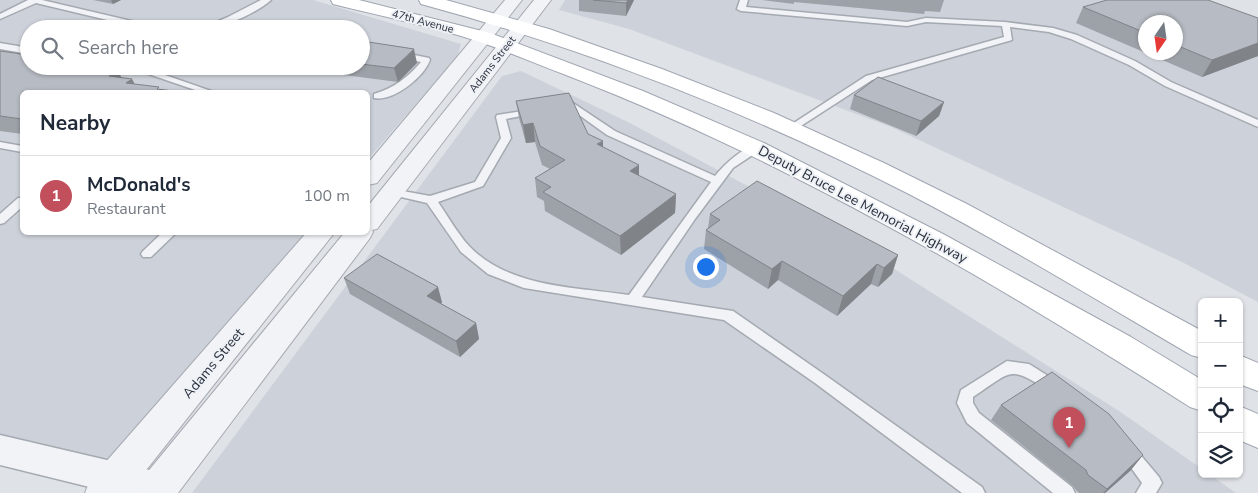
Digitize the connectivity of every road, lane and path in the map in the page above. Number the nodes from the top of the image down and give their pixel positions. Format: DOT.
graph roads {
  1 [pos="34,0"];
  2 [pos="267,0"];
  3 [pos="339,0"];
  4 [pos="427,0"];
  5 [pos="514,0"];
  6 [pos="543,0"];
  7 [pos="744,0"];
  8 [pos="0,17"];
  9 [pos="498,18"];
  10 [pos="115,20"];
  11 [pos="228,20"];
  12 [pos="1005,24"];
  13 [pos="522,26"];
  14 [pos="482,37"];
  15 [pos="0,46"];
  16 [pos="507,46"];
  17 [pos="20,49"];
  18 [pos="390,53"];
  19 [pos="157,75"];
  20 [pos="204,90"];
  21 [pos="377,96"];
  22 [pos="1258,124"];
  23 [pos="790,130"];
  24 [pos="0,145"];
  25 [pos="756,148"];
  26 [pos="20,149"];
  27 [pos="370,176"];
  28 [pos="717,181"];
  29 [pos="392,192"];
  30 [pos="431,200"];
  31 [pos="20,203"];
  32 [pos="0,220"];
  33 [pos="370,220"];
  34 [pos="168,235"];
  35 [pos="319,235"];
  36 [pos="358,235"];
  37 [pos="147,254"];
  38 [pos="632,301"];
  39 [pos="1198,344"];
  40 [pos="1243,370"];
  41 [pos="1258,378"];
  42 [pos="1198,395"];
  43 [pos="1072,399"];
  44 [pos="1243,424"];
  45 [pos="1258,433"];
  46 [pos="1116,438"];
  47 [pos="0,450"];
  48 [pos="111,485"];
  49 [pos="1149,488"];
  50 [pos="164,491"];
  51 [pos="976,493"];
  52 [pos="1066,493"];
  1 -- 8 [label="lane"];
  1 -- 10 [label="lane"];
  2 -- 11 [label="lane"];
  3 -- 14 [label="main road, 47th Avenue"];
  4 -- 9 [label="main road, 47th Avenue"];
  5 -- 9 [label="street, Adams Street"];
  6 -- 13 [label="street, Adams Street"];
  7 -- 12 [label="lane"];
  9 -- 13 [label="main road, 47th Avenue"];
  9 -- 14 [label="street, Adams Street"];
  12 -- 22 [label="lane"];
  12 -- 23 [label="lane"];
  13 -- 16 [label="street, Adams Street"];
  13 -- 23 [label="main road"];
  14 -- 16 [label="main road, 47th Avenue"];
  14 -- 27 [label="street, Adams Street"];
  15 -- 17 [label="lane"];
  16 -- 25 [label="main road, Deputy Bruce Lee Memorial Highway"];
  16 -- 29 [label="street, Adams Street"];
  18 -- 21 [label="lane"];
  19 -- 20 [label="lane"];
  23 -- 39 [label="main road"];
  24 -- 26 [label="lane"];
  25 -- 28 [label="lane"];
  25 -- 42 [label="main road, Deputy Bruce Lee Memorial Highway"];
  28 -- 30 [label="lane"];
  28 -- 38 [label="lane"];
  29 -- 30 [label="lane"];
  29 -- 33 [label="street, Adams Street"];
  30 -- 38 [label="lane"];
  31 -- 32 [label="lane"];
  34 -- 37 [label="lane"];
  35 -- 48 [label="street, Adams Street"];
  36 -- 50 [label="street"];
  38 -- 51 [label="lane"];
  40 -- 41 [label="main road"];
  43 -- 52 [label="lane"];
  44 -- 45 [label="main road"];
  46 -- 49 [label="lane"];
  47 -- 48 [label="street"];
  48 -- 50 [label="street"];
}
